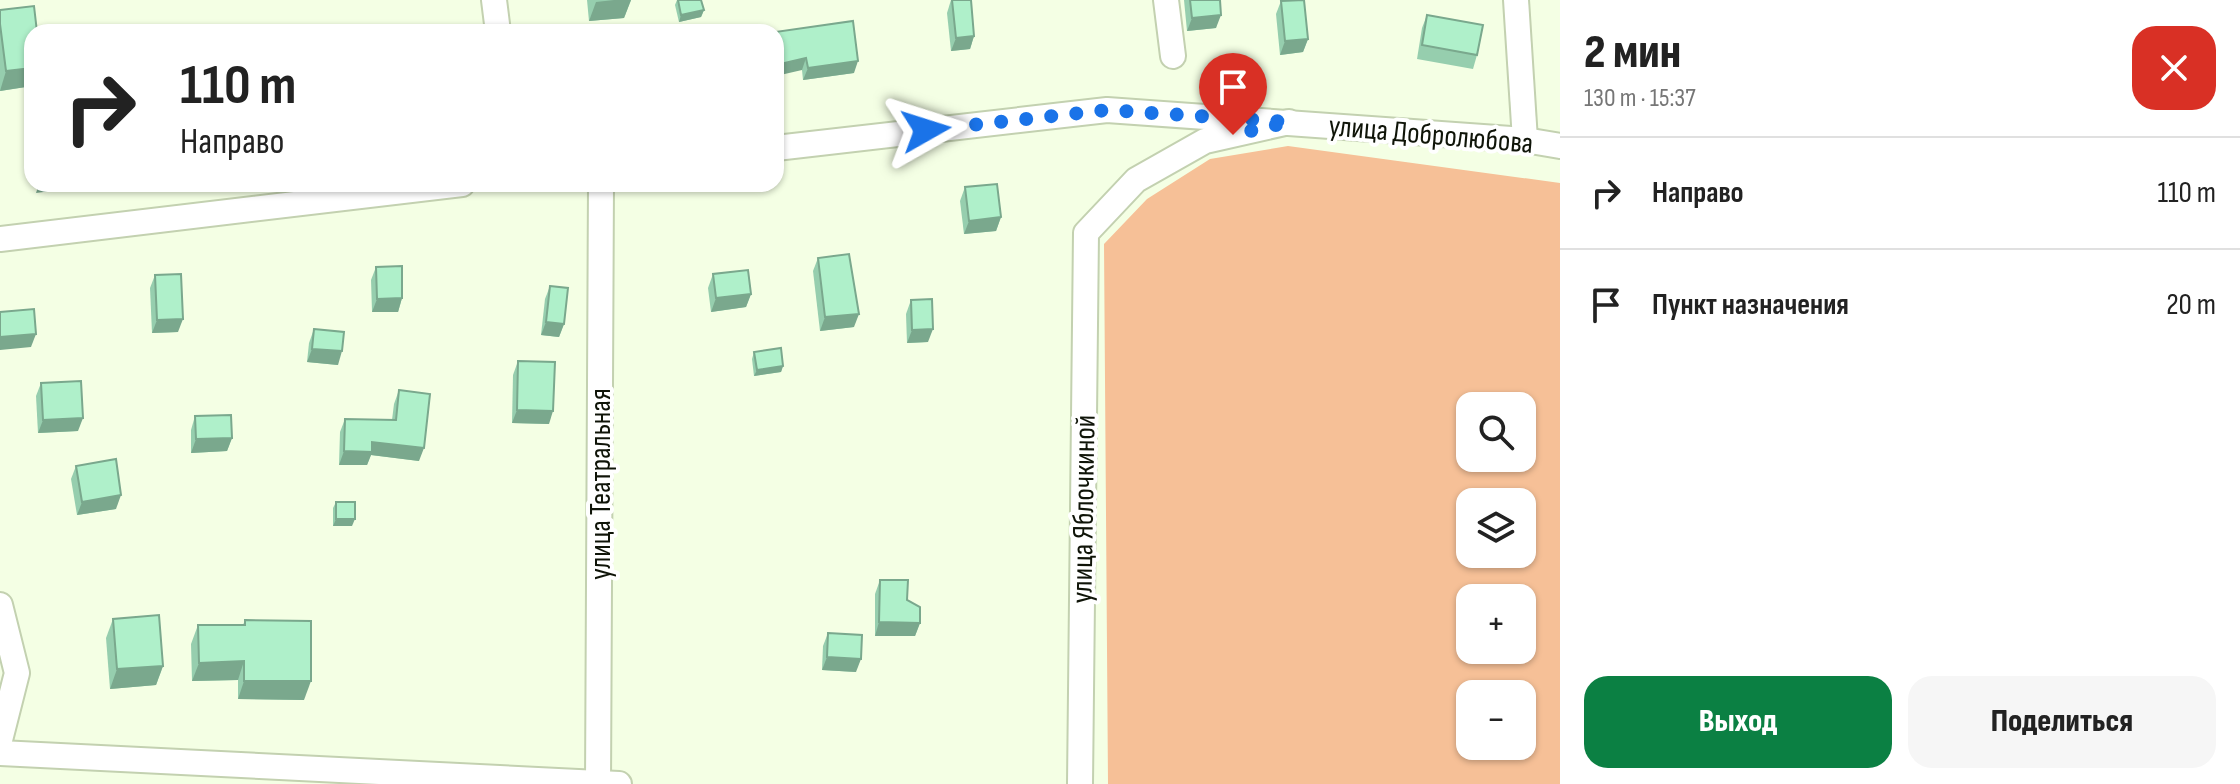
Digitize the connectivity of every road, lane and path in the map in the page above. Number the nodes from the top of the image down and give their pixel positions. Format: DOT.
graph roads {
  1 [pos="494,0"];
  2 [pos="1166,0"];
  3 [pos="1516,0"];
  4 [pos="497,24"];
  5 [pos="1173,56"];
  6 [pos="1289,122"];
  7 [pos="1525,140"];
  8 [pos="1560,146"];
  9 [pos="784,147"];
  10 [pos="395,192"];
  11 [pos="601,192"];
  12 [pos="0,239"];
  13 [pos="0,605"];
  14 [pos="0,740"];
  15 [pos="0,753"];
  16 [pos="598,784"];
  17 [pos="619,784"];
  18 [pos="1080,784"];
  1 -- 4 [label="street"];
  2 -- 5 [label="street"];
  3 -- 7 [label="street"];
  6 -- 7 [label="street, улица Добролюбова"];
  6 -- 9 [label="street, улица Добролюбова"];
  6 -- 18 [label="street, улица Яблочкиной"];
  7 -- 8 [label="street, улица Добролюбова"];
  10 -- 12 [label="street"];
  11 -- 16 [label="street, улица Театральная"];
  13 -- 14 [label="street"];
  15 -- 16 [label="street"];
  16 -- 17 [label="street"];
}
